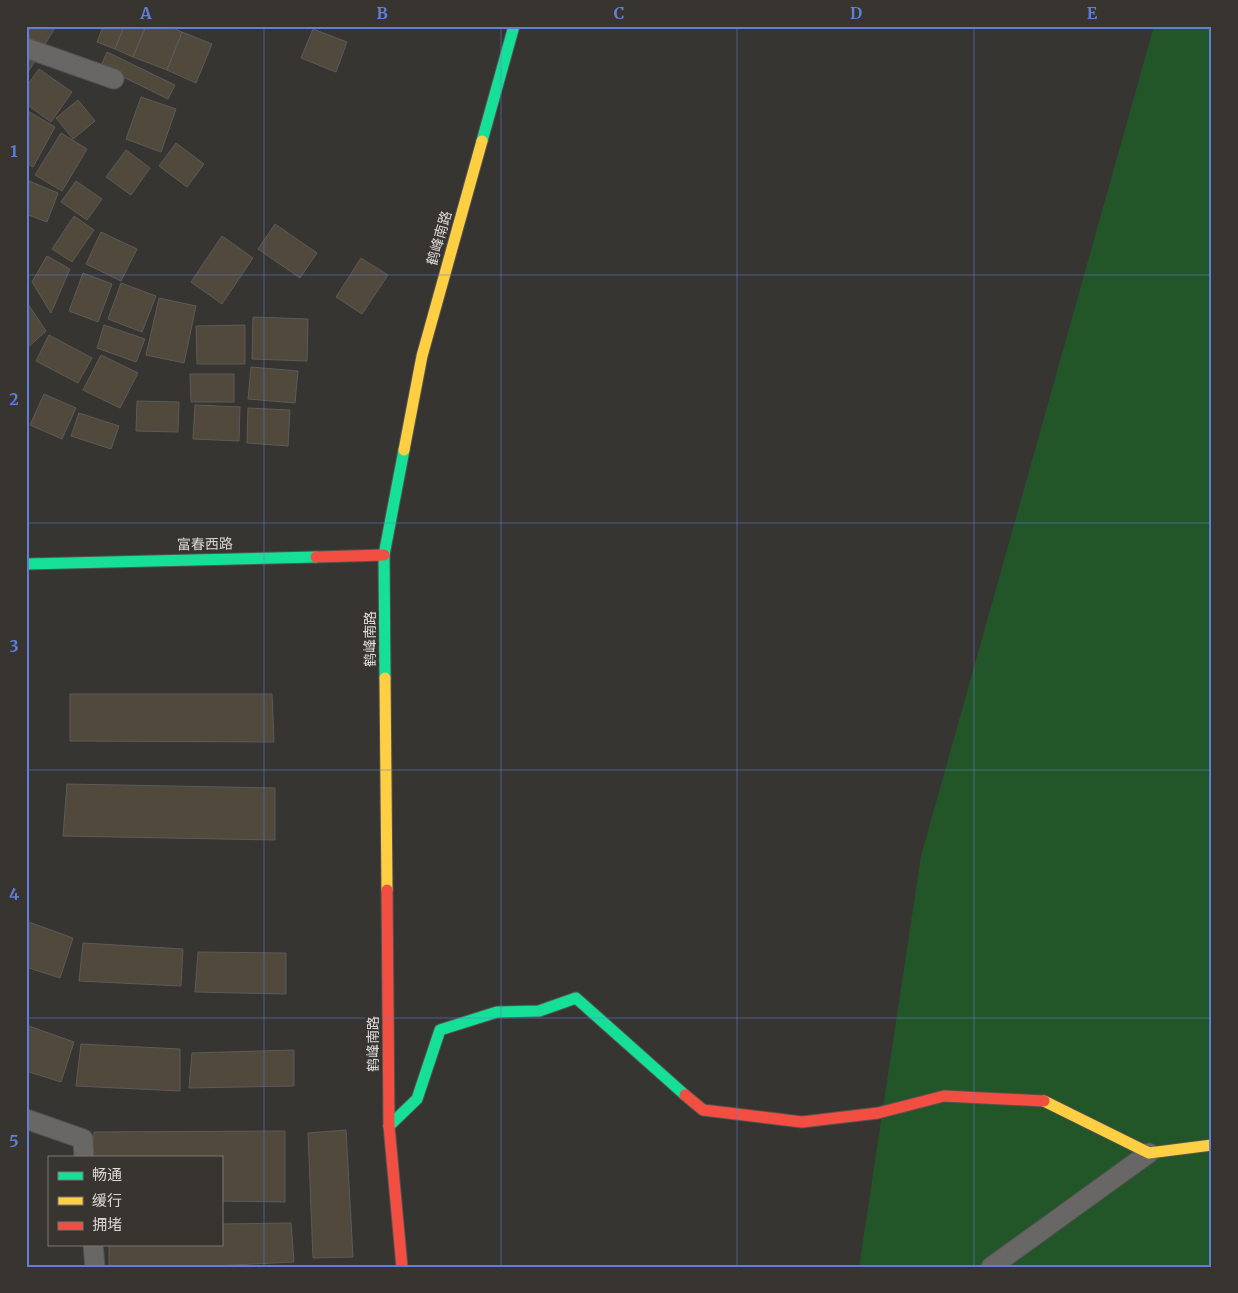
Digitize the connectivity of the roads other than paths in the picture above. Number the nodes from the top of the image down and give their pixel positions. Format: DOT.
graph roads {
  1 [pos="514,26"];
  2 [pos="26,48"];
  3 [pos="114,79"];
  4 [pos="384,555"];
  5 [pos="26,564"];
  6 [pos="26,1119"];
  7 [pos="389,1126"];
  8 [pos="1212,1145"];
  9 [pos="1149,1154"];
  10 [pos="84,1156"];
  11 [pos="93,1246"];
  12 [pos="95,1267"];
  13 [pos="402,1267"];
  14 [pos="991,1267"];
  1 -- 4 [label="street, 鹤峰南路"];
  2 -- 3 [label="street"];
  4 -- 5 [label="street, 富春西路"];
  4 -- 7 [label="street, 鹤峰南路"];
  6 -- 10 [label="street"];
  7 -- 9 [label="street"];
  7 -- 13 [label="street, 鹤峰南路"];
  8 -- 9 [label="street"];
  9 -- 14 [label="street"];
  11 -- 12 [label="street"];
}
